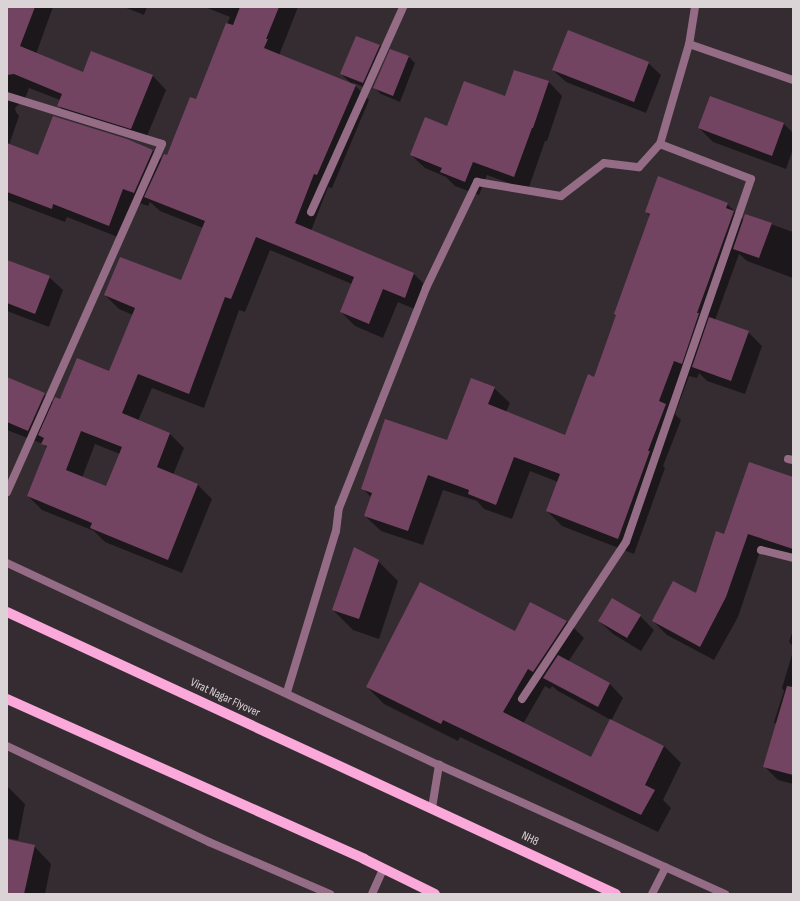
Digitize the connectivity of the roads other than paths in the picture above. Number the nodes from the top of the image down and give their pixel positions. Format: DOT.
graph roads {
  1 [pos="403,7"];
  2 [pos="695,7"];
  3 [pos="689,44"];
  4 [pos="793,80"];
  5 [pos="7,96"];
  6 [pos="660,144"];
  7 [pos="311,212"];
  8 [pos="7,492"];
  9 [pos="761,550"];
  10 [pos="793,558"];
  11 [pos="7,563"];
  12 [pos="7,612"];
  13 [pos="287,692"];
  14 [pos="7,698"];
  15 [pos="522,699"];
  16 [pos="7,746"];
  17 [pos="439,765"];
  18 [pos="432,808"];
  19 [pos="666,867"];
  20 [pos="383,869"];
  21 [pos="330,894"];
  22 [pos="372,894"];
  23 [pos="435,894"];
  24 [pos="616,894"];
  25 [pos="652,894"];
  26 [pos="725,894"];
  1 -- 7 [label="street"];
  2 -- 3 [label="street"];
  3 -- 4 [label="street"];
  3 -- 6 [label="street"];
  5 -- 8 [label="street"];
  6 -- 13 [label="street"];
  6 -- 15 [label="street"];
  9 -- 10 [label="street"];
  11 -- 13 [label="street"];
  12 -- 18 [label="main road, Virat Nagar Flyover"];
  13 -- 17 [label="street"];
  14 -- 20 [label="main road"];
  16 -- 21 [label="street"];
  17 -- 18 [label="street"];
  17 -- 19 [label="street"];
  18 -- 24 [label="main road, NH8"];
  19 -- 25 [label="street"];
  19 -- 26 [label="street"];
  20 -- 22 [label="street"];
  20 -- 23 [label="main road"];
}
